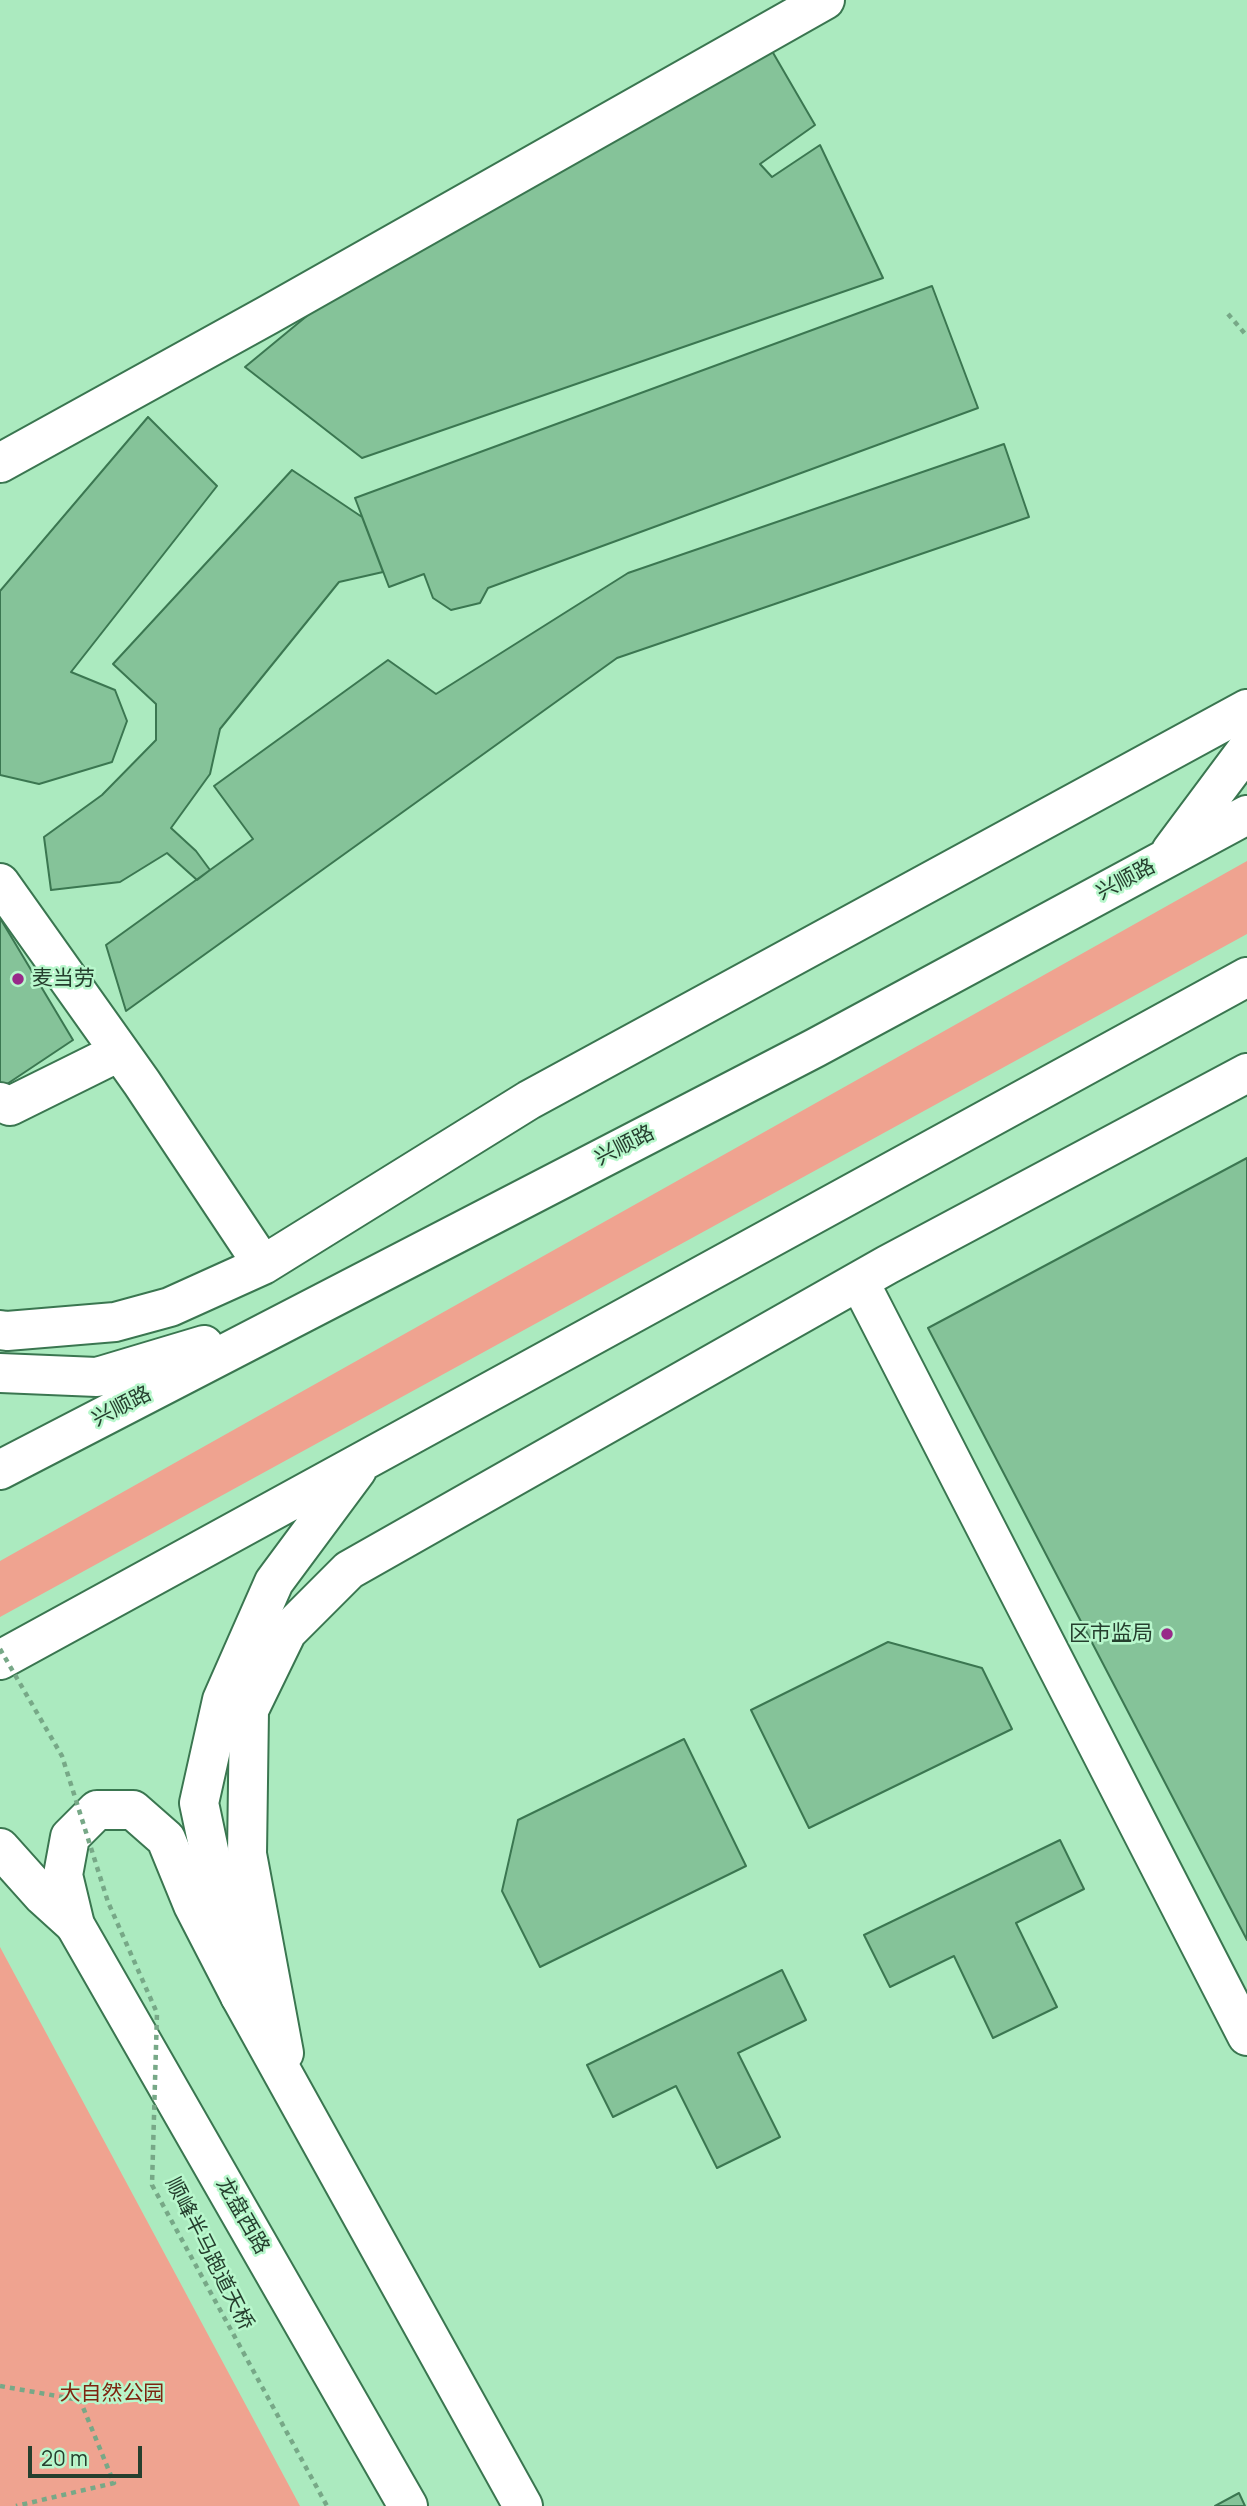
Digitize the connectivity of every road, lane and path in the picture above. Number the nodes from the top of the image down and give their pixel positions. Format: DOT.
graph roads {
  1 [pos="825,0"];
  2 [pos="1228,314"];
  3 [pos="1247,336"];
  4 [pos="0,463"];
  5 [pos="1247,709"];
  6 [pos="1247,749"];
  7 [pos="1247,816"];
  8 [pos="1164,860"];
  9 [pos="0,884"];
  10 [pos="1240,985"];
  11 [pos="120,1052"];
  12 [pos="1247,1073"];
  13 [pos="0,1102"];
  14 [pos="263,1265"];
  15 [pos="859,1281"];
  16 [pos="290,1319"];
  17 [pos="0,1330"];
  18 [pos="0,1373"];
  19 [pos="364,1460"];
  20 [pos="0,1470"];
  21 [pos="0,1649"];
  22 [pos="0,1660"];
  23 [pos="0,1847"];
  24 [pos="75,1925"];
  25 [pos="240,1996"];
  26 [pos="1247,2036"];
  27 [pos="290,2086"];
  28 [pos="0,2386"];
  29 [pos="16,2506"];
  30 [pos="327,2506"];
  31 [pos="408,2506"];
  32 [pos="523,2506"];
  1 -- 4 [label="street"];
  2 -- 3 [label="path"];
  5 -- 14 [label="street"];
  6 -- 8 [label="street"];
  7 -- 8 [label="street, 兴顺路"];
  8 -- 16 [label="street, 兴顺路"];
  9 -- 11 [label="street"];
  10 -- 19 [label="street"];
  11 -- 13 [label="street"];
  11 -- 14 [label="street"];
  12 -- 15 [label="street"];
  14 -- 17 [label="street"];
  15 -- 26 [label="street"];
  15 -- 27 [label="street"];
  16 -- 18 [label="street"];
  16 -- 20 [label="street, 兴顺路"];
  19 -- 22 [label="street"];
  19 -- 25 [label="street"];
  21 -- 30 [label="path, 顺峰半马跑道天桥, bridge"];
  23 -- 24 [label="street"];
  24 -- 25 [label="street"];
  24 -- 31 [label="street, 龙盘西路"];
  25 -- 27 [label="street"];
  27 -- 32 [label="street"];
  28 -- 29 [label="path"];
}
